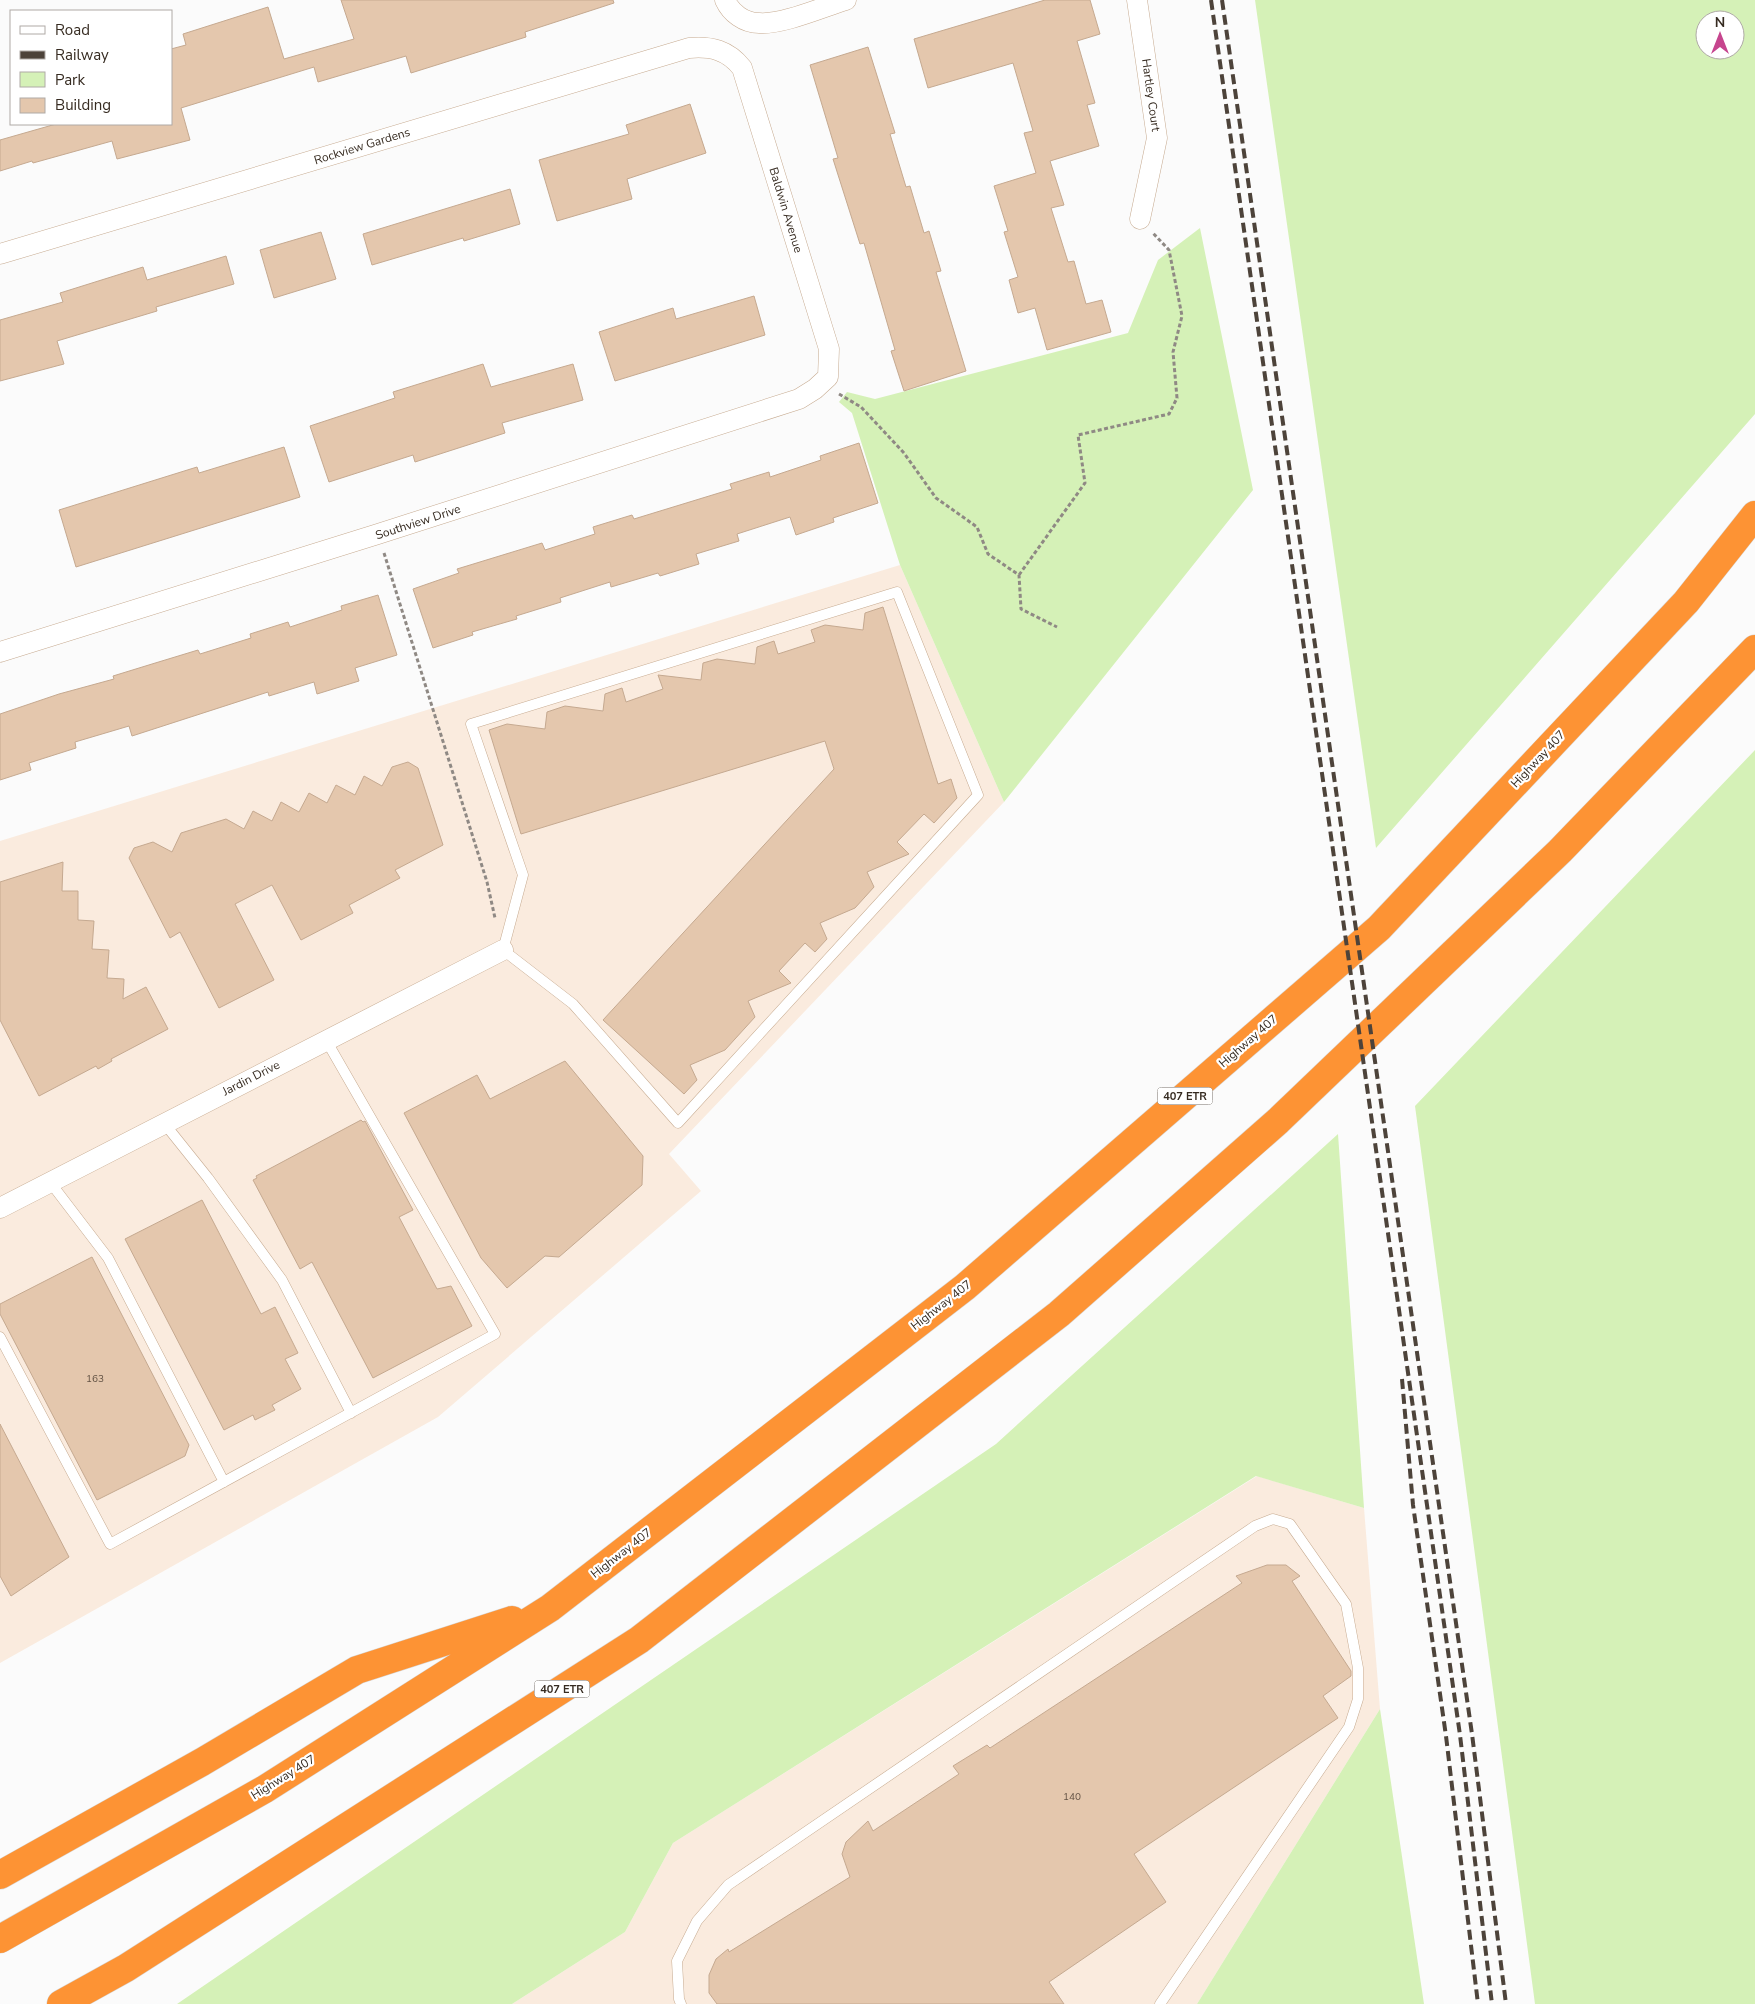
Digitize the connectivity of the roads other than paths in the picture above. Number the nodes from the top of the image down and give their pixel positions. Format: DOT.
graph roads {
  1 [pos="725,0"];
  2 [pos="846,0"];
  3 [pos="1137,0"];
  4 [pos="724,52"];
  5 [pos="1140,219"];
  6 [pos="0,254"];
  7 [pos="825,380"];
  8 [pos="1755,515"];
  9 [pos="1755,650"];
  10 [pos="0,652"];
  11 [pos="503,950"];
  12 [pos="326,1040"];
  13 [pos="164,1123"];
  14 [pos="50,1182"];
  15 [pos="0,1208"];
  16 [pos="0,1337"];
  17 [pos="351,1413"];
  18 [pos="224,1482"];
  19 [pos="550,1608"];
  20 [pos="0,1875"];
  21 [pos="0,1939"];
  22 [pos="126,1968"];
  23 [pos="61,2004"];
  24 [pos="94,2004"];
  25 [pos="681,2004"];
  26 [pos="1160,2004"];
  1 -- 2 [label="street"];
  3 -- 5 [label="street, Hartley Court"];
  4 -- 6 [label="street, Rockview Gardens"];
  4 -- 7 [label="street, Baldwin Avenue"];
  7 -- 10 [label="street, Southview Drive"];
  8 -- 19 [label="highway, Highway 407 / 407 ETR"];
  9 -- 22 [label="highway, 407 ETR"];
  11 -- 11 [label="lane"];
  11 -- 12 [label="street, Jardin Drive"];
  12 -- 13 [label="street, Jardin Drive"];
  12 -- 17 [label="lane"];
  13 -- 14 [label="street, Jardin Drive"];
  13 -- 17 [label="lane"];
  14 -- 15 [label="street, Jardin Drive"];
  14 -- 18 [label="lane"];
  16 -- 18 [label="lane"];
  17 -- 18 [label="lane"];
  19 -- 20 [label="highway"];
  19 -- 21 [label="highway, Highway 407 / 407 ETR"];
  22 -- 23 [label="highway, 407 ETR"];
  22 -- 24 [label="highway"];
  25 -- 26 [label="lane"];
}
